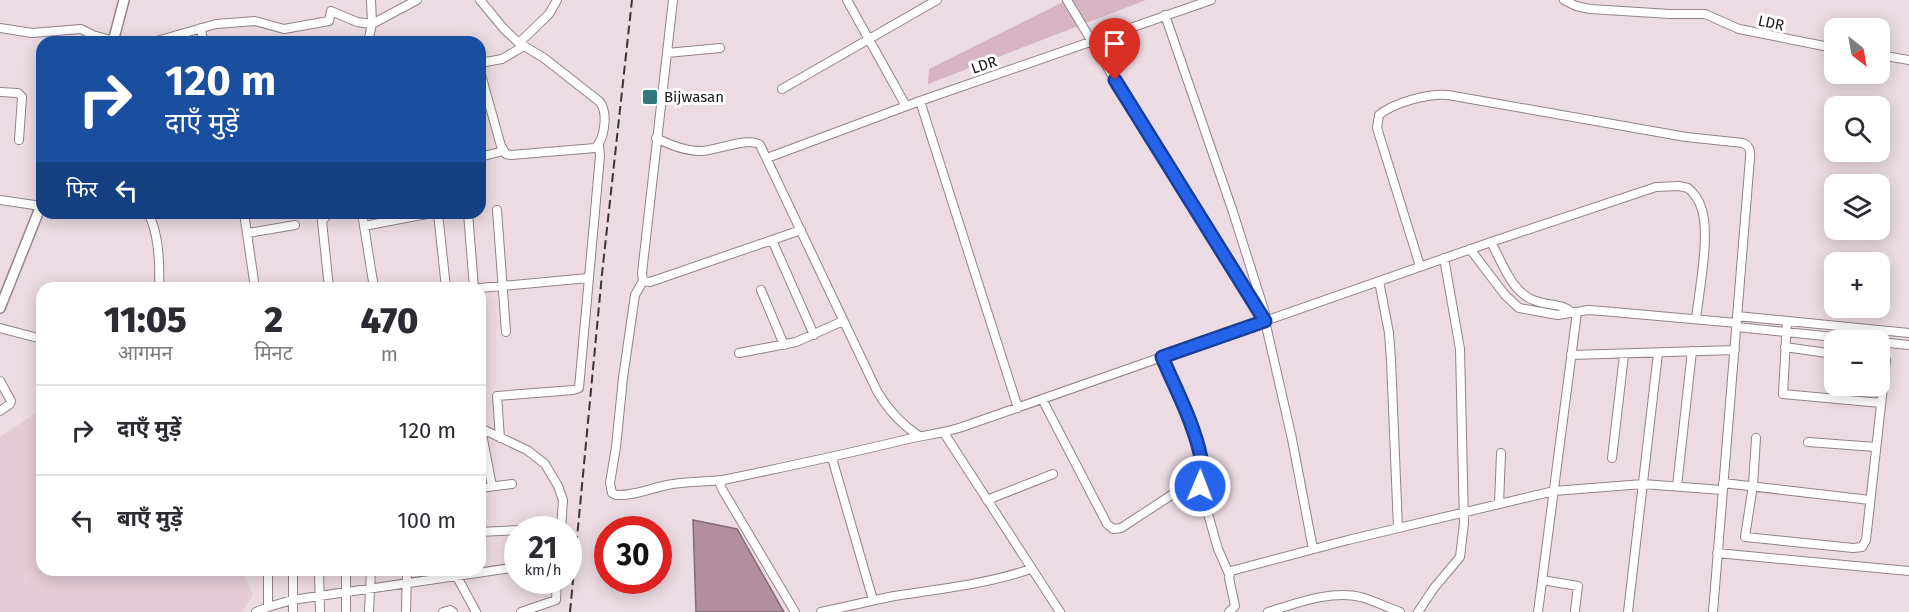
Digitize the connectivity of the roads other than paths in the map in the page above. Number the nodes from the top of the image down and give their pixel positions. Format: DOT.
graph roads {
  1 [pos="124,0"];
  2 [pos="331,0"];
  3 [pos="371,0"];
  4 [pos="417,0"];
  5 [pos="480,0"];
  6 [pos="557,0"];
  7 [pos="673,0"];
  8 [pos="847,0"];
  9 [pos="937,0"];
  10 [pos="1067,0"];
  11 [pos="1211,0"];
  12 [pos="1564,0"];
  13 [pos="331,11"];
  14 [pos="1165,15"];
  15 [pos="372,24"];
  16 [pos="0,28"];
  17 [pos="201,28"];
  18 [pos="96,36"];
  19 [pos="115,36"];
  20 [pos="174,36"];
  21 [pos="203,36"];
  22 [pos="369,36"];
  23 [pos="870,40"];
  24 [pos="1093,42"];
  25 [pos="521,44"];
  26 [pos="1824,46"];
  27 [pos="720,48"];
  28 [pos="667,53"];
  29 [pos="1890,57"];
  30 [pos="1909,60"];
  31 [pos="486,62"];
  32 [pos="782,89"];
  33 [pos="0,92"];
  34 [pos="486,92"];
  35 [pos="920,101"];
  36 [pos="906,106"];
  37 [pos="656,138"];
  38 [pos="20,140"];
  39 [pos="599,145"];
  40 [pos="503,151"];
  41 [pos="486,155"];
  42 [pos="767,158"];
  43 [pos="0,200"];
  44 [pos="36,204"];
  45 [pos="497,210"];
  46 [pos="36,218"];
  47 [pos="152,219"];
  48 [pos="245,219"];
  49 [pos="324,219"];
  50 [pos="363,219"];
  51 [pos="401,219"];
  52 [pos="439,219"];
  53 [pos="468,219"];
  54 [pos="295,225"];
  55 [pos="364,226"];
  56 [pos="801,230"];
  57 [pos="248,233"];
  58 [pos="772,240"];
  59 [pos="1491,242"];
  60 [pos="1470,249"];
  61 [pos="1444,258"];
  62 [pos="1419,266"];
  63 [pos="588,278"];
  64 [pos="643,281"];
  65 [pos="1379,281"];
  66 [pos="159,282"];
  67 [pos="254,282"];
  68 [pos="328,282"];
  69 [pos="373,282"];
  70 [pos="445,282"];
  71 [pos="474,282"];
  72 [pos="502,286"];
  73 [pos="486,287"];
  74 [pos="762,290"];
  75 [pos="0,308"];
  76 [pos="1574,312"];
  77 [pos="1696,319"];
  78 [pos="843,321"];
  79 [pos="1265,321"];
  80 [pos="1787,321"];
  81 [pos="1737,322"];
  82 [pos="0,328"];
  83 [pos="506,332"];
  84 [pos="1786,332"];
  85 [pos="1909,333"];
  86 [pos="814,335"];
  87 [pos="1824,336"];
  88 [pos="36,337"];
  89 [pos="1890,343"];
  90 [pos="784,345"];
  91 [pos="1909,345"];
  92 [pos="1785,347"];
  93 [pos="1735,350"];
  94 [pos="1692,351"];
  95 [pos="739,353"];
  96 [pos="1658,353"];
  97 [pos="1824,353"];
  98 [pos="1624,354"];
  99 [pos="1571,355"];
  100 [pos="1162,357"];
  101 [pos="0,381"];
  102 [pos="1882,396"];
  103 [pos="1042,399"];
  104 [pos="1881,403"];
  105 [pos="1018,408"];
  106 [pos="0,411"];
  107 [pos="486,431"];
  108 [pos="944,433"];
  109 [pos="919,436"];
  110 [pos="500,438"];
  111 [pos="1756,438"];
  112 [pos="1808,441"];
  113 [pos="1876,447"];
  114 [pos="1501,453"];
  115 [pos="486,454"];
  116 [pos="832,458"];
  117 [pos="1612,458"];
  118 [pos="1053,474"];
  119 [pos="1199,477"];
  120 [pos="723,480"];
  121 [pos="512,484"];
  122 [pos="1643,484"];
  123 [pos="1753,485"];
  124 [pos="492,486"];
  125 [pos="1677,486"];
  126 [pos="1723,486"];
  127 [pos="486,487"];
  128 [pos="1554,491"];
  129 [pos="987,500"];
  130 [pos="1870,500"];
  131 [pos="1499,504"];
  132 [pos="1463,513"];
  133 [pos="562,516"];
  134 [pos="1398,528"];
  135 [pos="504,531"];
  136 [pos="486,532"];
  137 [pos="1313,549"];
  138 [pos="1717,553"];
  139 [pos="504,568"];
  140 [pos="1031,569"];
  141 [pos="486,570"];
  142 [pos="1909,571"];
  143 [pos="1230,574"];
  144 [pos="268,576"];
  145 [pos="293,576"];
  146 [pos="319,576"];
  147 [pos="346,576"];
  148 [pos="371,576"];
  149 [pos="406,576"];
  150 [pos="441,576"];
  151 [pos="458,576"];
  152 [pos="1542,580"];
  153 [pos="406,583"];
  154 [pos="370,588"];
  155 [pos="346,592"];
  156 [pos="556,594"];
  157 [pos="318,597"];
  158 [pos="292,600"];
  159 [pos="873,600"];
  160 [pos="268,607"];
  161 [pos="1575,611"];
  162 [pos="256,612"];
  163 [pos="293,612"];
  164 [pos="320,612"];
  165 [pos="346,612"];
  166 [pos="369,612"];
  167 [pos="406,612"];
  168 [pos="444,612"];
  169 [pos="453,612"];
  170 [pos="476,612"];
  171 [pos="521,612"];
  172 [pos="795,612"];
  173 [pos="821,612"];
  174 [pos="1060,612"];
  175 [pos="1232,612"];
  176 [pos="1268,612"];
  177 [pos="1400,612"];
  178 [pos="1418,612"];
  179 [pos="1538,612"];
  180 [pos="1628,612"];
  181 [pos="1713,612"];
  1 -- 19 [label="street"];
  2 -- 13 [label="street"];
  3 -- 15 [label="street"];
  4 -- 15 [label="street"];
  5 -- 25 [label="street"];
  6 -- 25 [label="street"];
  7 -- 28 [label="street"];
  8 -- 23 [label="street"];
  9 -- 23 [label="street"];
  10 -- 24 [label="street"];
  11 -- 14 [label="street, LDR"];
  12 -- 26 [label="street, LDR"];
  13 -- 15 [label="street"];
  13 -- 17 [label="street"];
  14 -- 24 [label="street, LDR"];
  14 -- 79 [label="street"];
  15 -- 22 [label="street"];
  16 -- 18 [label="street"];
  17 -- 20 [label="street"];
  17 -- 21 [label="street"];
  23 -- 32 [label="street"];
  23 -- 36 [label="street"];
  24 -- 35 [label="street, LDR"];
  24 -- 79 [label="street"];
  25 -- 31 [label="street"];
  25 -- 39 [label="street"];
  27 -- 28 [label="street"];
  28 -- 37 [label="street"];
  29 -- 30 [label="street"];
  33 -- 38 [label="street"];
  34 -- 40 [label="street"];
  35 -- 36 [label="street, LDR"];
  35 -- 105 [label="street"];
  36 -- 42 [label="street, LDR"];
  37 -- 42 [label="street"];
  37 -- 64 [label="street"];
  39 -- 40 [label="street"];
  39 -- 63 [label="street"];
  40 -- 41 [label="street"];
  42 -- 56 [label="street"];
  43 -- 44 [label="street"];
  45 -- 72 [label="street"];
  46 -- 75 [label="street"];
  47 -- 66 [label="street"];
  48 -- 57 [label="street"];
  49 -- 68 [label="street"];
  50 -- 55 [label="street"];
  51 -- 55 [label="street"];
  52 -- 70 [label="street"];
  53 -- 71 [label="street"];
  54 -- 57 [label="street"];
  55 -- 69 [label="street"];
  56 -- 58 [label="street"];
  56 -- 78 [label="street"];
  57 -- 67 [label="street"];
  58 -- 64 [label="street"];
  58 -- 86 [label="street"];
  59 -- 60 [label="street"];
  59 -- 76 [label="street"];
  59 -- 77 [label="street"];
  60 -- 61 [label="street"];
  60 -- 76 [label="street"];
  61 -- 62 [label="street"];
  61 -- 132 [label="street"];
  62 -- 65 [label="street"];
  62 -- 81 [label="street"];
  63 -- 72 [label="street"];
  63 -- 110 [label="street"];
  64 -- 120 [label="street"];
  65 -- 79 [label="street"];
  65 -- 134 [label="street"];
  72 -- 73 [label="street"];
  72 -- 83 [label="street"];
  74 -- 90 [label="street"];
  76 -- 77 [label="street"];
  76 -- 99 [label="street"];
  77 -- 81 [label="street"];
  78 -- 86 [label="street"];
  78 -- 109 [label="street"];
  79 -- 100 [label="street"];
  79 -- 137 [label="street"];
  80 -- 81 [label="street"];
  80 -- 84 [label="street"];
  80 -- 85 [label="street"];
  81 -- 84 [label="street"];
  81 -- 93 [label="street"];
  82 -- 88 [label="street"];
  84 -- 87 [label="street"];
  84 -- 92 [label="street"];
  86 -- 90 [label="street"];
  89 -- 91 [label="street"];
  90 -- 95 [label="street"];
  92 -- 97 [label="street"];
  92 -- 104 [label="street"];
  93 -- 94 [label="street"];
  93 -- 126 [label="street"];
  94 -- 96 [label="street"];
  94 -- 125 [label="street"];
  96 -- 98 [label="street"];
  96 -- 122 [label="street"];
  98 -- 99 [label="street"];
  98 -- 117 [label="street"];
  99 -- 128 [label="street"];
  100 -- 103 [label="street"];
  100 -- 119 [label="street"];
  101 -- 106 [label="street"];
  102 -- 104 [label="street"];
  103 -- 105 [label="street"];
  103 -- 119 [label="street"];
  104 -- 113 [label="street"];
  105 -- 108 [label="street"];
  107 -- 110 [label="street"];
  108 -- 109 [label="street"];
  108 -- 129 [label="street"];
  109 -- 116 [label="street"];
  110 -- 133 [label="street"];
  111 -- 123 [label="street"];
  112 -- 113 [label="street"];
  113 -- 130 [label="street"];
  114 -- 131 [label="street"];
  115 -- 124 [label="street"];
  116 -- 120 [label="street"];
  116 -- 159 [label="street"];
  118 -- 129 [label="street"];
  119 -- 143 [label="street"];
  120 -- 172 [label="street"];
  121 -- 124 [label="street"];
  122 -- 125 [label="street"];
  122 -- 128 [label="street"];
  122 -- 180 [label="street"];
  123 -- 126 [label="street"];
  123 -- 130 [label="street"];
  123 -- 130 [label="street"];
  124 -- 127 [label="street"];
  125 -- 126 [label="street"];
  126 -- 138 [label="street"];
  128 -- 131 [label="street"];
  128 -- 152 [label="street"];
  129 -- 140 [label="street"];
  131 -- 132 [label="street"];
  132 -- 134 [label="street"];
  132 -- 178 [label="street"];
  134 -- 137 [label="street"];
  135 -- 136 [label="street"];
  137 -- 143 [label="street"];
  138 -- 142 [label="street"];
  138 -- 181 [label="street"];
  139 -- 141 [label="street"];
  140 -- 159 [label="street"];
  140 -- 174 [label="street"];
  143 -- 175 [label="street"];
  144 -- 160 [label="street"];
  145 -- 158 [label="street"];
  146 -- 157 [label="street"];
  147 -- 155 [label="street"];
  148 -- 154 [label="street"];
  149 -- 153 [label="street"];
  150 -- 153 [label="street"];
  151 -- 170 [label="street"];
  152 -- 161 [label="street"];
  152 -- 179 [label="street"];
  153 -- 154 [label="street"];
  153 -- 167 [label="street"];
  154 -- 155 [label="street"];
  154 -- 166 [label="street"];
  155 -- 157 [label="street"];
  155 -- 165 [label="street"];
  156 -- 171 [label="street"];
  157 -- 158 [label="street"];
  157 -- 164 [label="street"];
  158 -- 160 [label="street"];
  158 -- 163 [label="street"];
  159 -- 173 [label="street"];
  160 -- 162 [label="street"];
  168 -- 169 [label="street"];
  176 -- 177 [label="street"];
}
